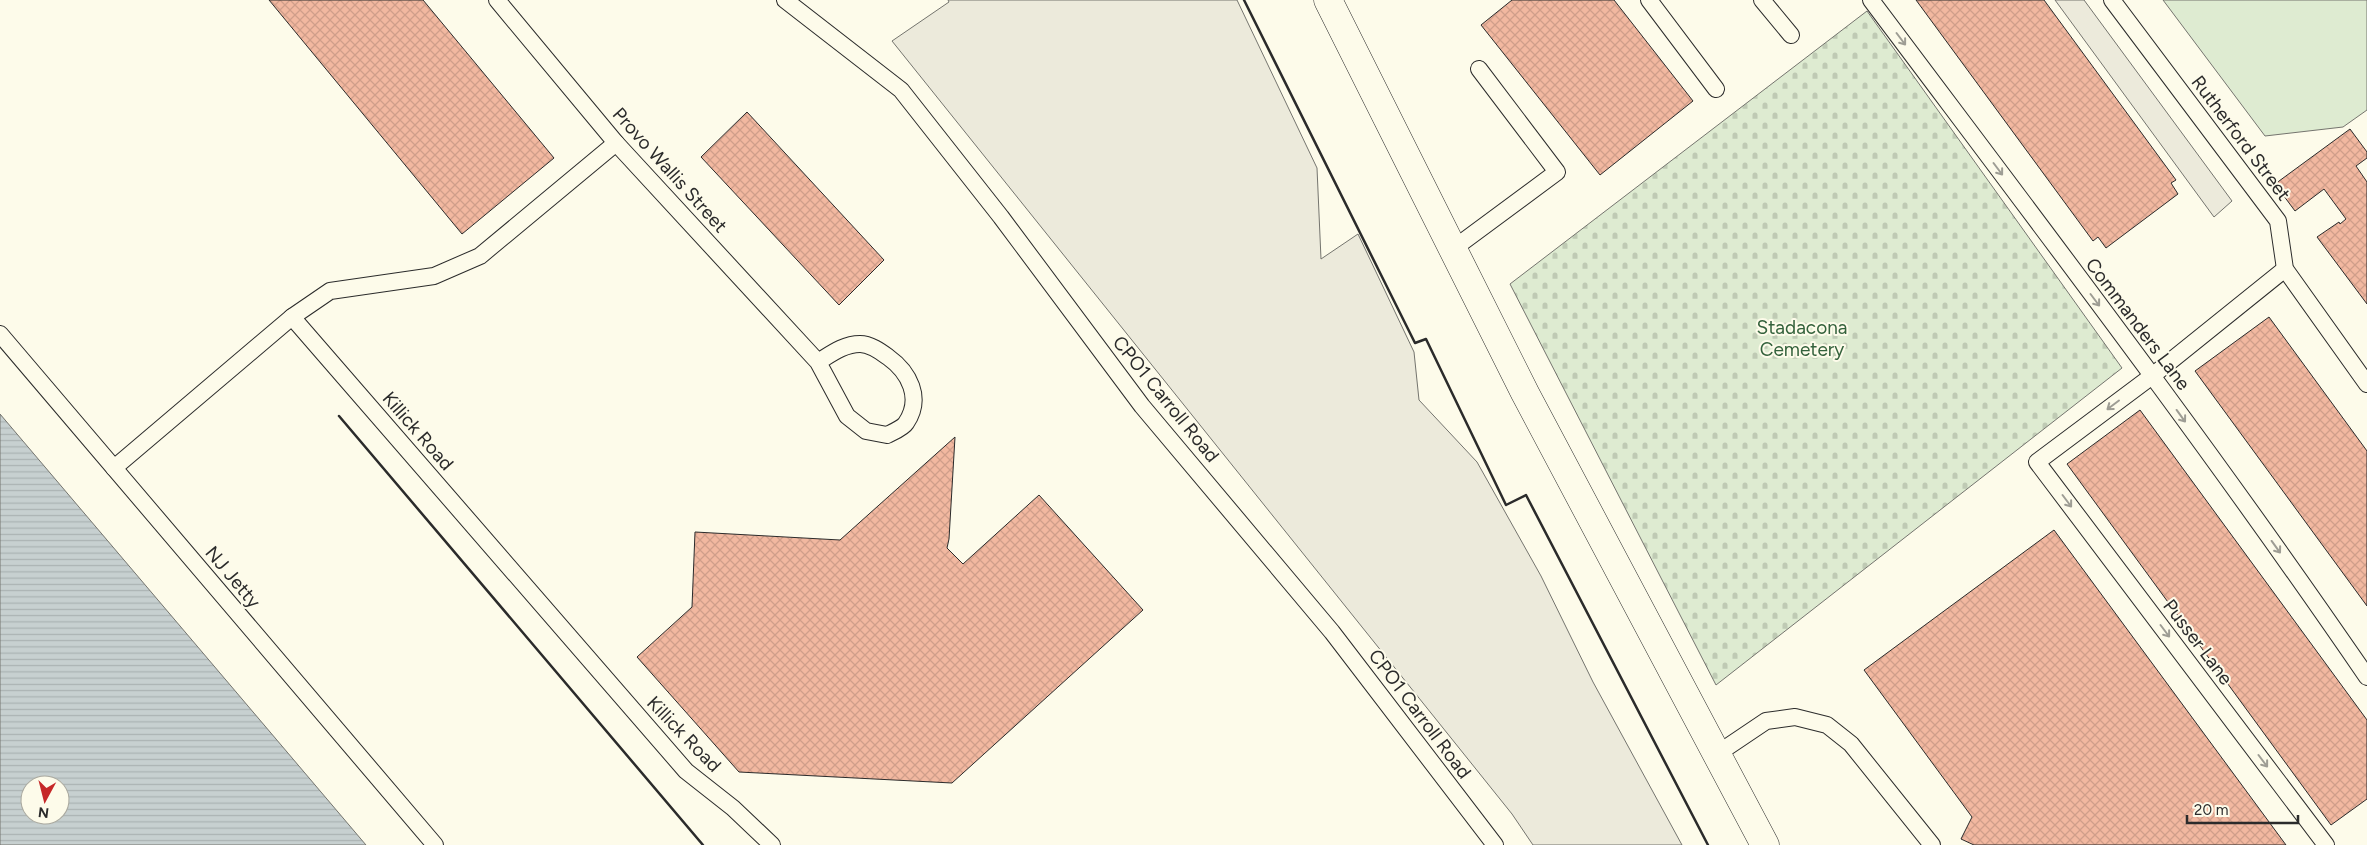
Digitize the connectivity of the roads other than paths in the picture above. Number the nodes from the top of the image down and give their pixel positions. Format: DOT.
graph roads {
  1 [pos="497,0"];
  2 [pos="785,0"];
  3 [pos="1328,0"];
  4 [pos="1649,0"];
  5 [pos="1762,0"];
  6 [pos="1871,0"];
  7 [pos="2112,0"];
  8 [pos="1791,35"];
  9 [pos="1480,69"];
  10 [pos="1716,89"];
  11 [pos="616,143"];
  12 [pos="1453,249"];
  13 [pos="2285,269"];
  14 [pos="292,316"];
  15 [pos="0,334"];
  16 [pos="818,362"];
  17 [pos="2152,376"];
  18 [pos="2365,376"];
  19 [pos="114,468"];
  20 [pos="2367,677"];
  21 [pos="1717,754"];
  22 [pos="435,845"];
  23 [pos="772,845"];
  24 [pos="1495,845"];
  25 [pos="1765,845"];
  26 [pos="1932,845"];
  27 [pos="2326,845"];
  1 -- 11 [label="lane, Provo Wallis Street"];
  2 -- 24 [label="lane, CPO1 Carroll Road"];
  3 -- 12 [label="main road"];
  4 -- 10 [label="lane"];
  5 -- 8 [label="lane"];
  6 -- 17 [label="lane, Commanders Lane, one-way"];
  7 -- 13 [label="lane, Rutherford Street"];
  9 -- 12 [label="lane"];
  11 -- 14 [label="lane"];
  11 -- 16 [label="lane, Provo Wallis Street"];
  12 -- 21 [label="main road"];
  13 -- 17 [label="lane"];
  13 -- 18 [label="lane, Rutherford Street"];
  14 -- 19 [label="lane"];
  14 -- 23 [label="lane, Killick Road"];
  15 -- 19 [label="lane, NJ Jetty"];
  16 -- 16 [label="lane, Provo Wallis Street"];
  17 -- 20 [label="lane, Commanders Lane, one-way"];
  17 -- 27 [label="lane, Pusser Lane, one-way"];
  19 -- 22 [label="lane, NJ Jetty"];
  21 -- 25 [label="main road"];
  21 -- 26 [label="lane"];
}
